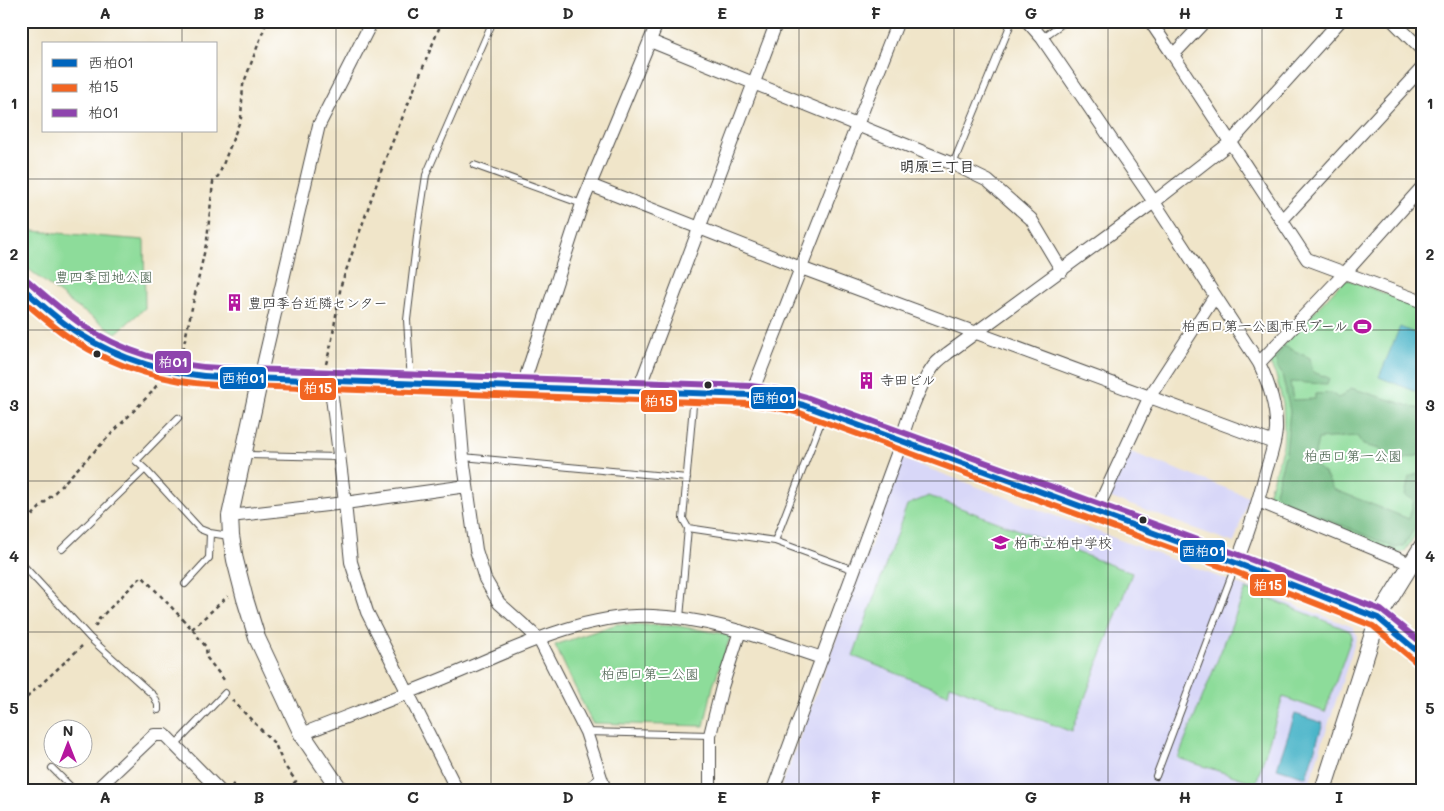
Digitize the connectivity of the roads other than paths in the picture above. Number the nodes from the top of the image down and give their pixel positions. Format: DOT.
graph roads {
  1 [pos="372,21"];
  2 [pos="493,21"];
  3 [pos="658,21"];
  4 [pos="777,21"];
  5 [pos="898,21"];
  6 [pos="1012,21"];
  7 [pos="1027,21"];
  8 [pos="1066,21"];
  9 [pos="1150,21"];
  10 [pos="1205,21"];
  11 [pos="1340,21"];
  12 [pos="1393,21"];
  13 [pos="1042,38"];
  14 [pos="650,41"];
  15 [pos="1423,51"];
  16 [pos="1173,55"];
  17 [pos="1423,67"];
  18 [pos="754,83"];
  19 [pos="857,125"];
  20 [pos="1231,142"];
  21 [pos="953,164"];
  22 [pos="474,165"];
  23 [pos="590,185"];
  24 [pos="1423,186"];
  25 [pos="1154,202"];
  26 [pos="582,204"];
  27 [pos="1282,220"];
  28 [pos="699,227"];
  29 [pos="801,268"];
  30 [pos="1062,271"];
  31 [pos="1345,273"];
  32 [pos="21,287"];
  33 [pos="1215,296"];
  34 [pos="1423,302"];
  35 [pos="977,333"];
  36 [pos="1259,363"];
  37 [pos="327,374"];
  38 [pos="260,378"];
  39 [pos="411,383"];
  40 [pos="457,385"];
  41 [pos="527,388"];
  42 [pos="638,391"];
  43 [pos="694,393"];
  44 [pos="751,395"];
  45 [pos="1150,396"];
  46 [pos="825,412"];
  47 [pos="178,418"];
  48 [pos="901,440"];
  49 [pos="1274,443"];
  50 [pos="243,455"];
  51 [pos="340,457"];
  52 [pos="463,457"];
  53 [pos="145,469"];
  54 [pos="687,478"];
  55 [pos="467,486"];
  56 [pos="1258,501"];
  57 [pos="346,503"];
  58 [pos="1096,512"];
  59 [pos="230,516"];
  60 [pos="688,528"];
  61 [pos="210,533"];
  62 [pos="230,536"];
  63 [pos="775,541"];
  64 [pos="1423,545"];
  65 [pos="62,549"];
  66 [pos="1236,562"];
  67 [pos="21,563"];
  68 [pos="1411,564"];
  69 [pos="854,570"];
  70 [pos="185,584"];
  71 [pos="680,618"];
  72 [pos="1378,618"];
  73 [pos="740,631"];
  74 [pos="539,639"];
  75 [pos="1422,653"];
  76 [pos="822,658"];
  77 [pos="225,693"];
  78 [pos="408,693"];
  79 [pos="158,710"];
  80 [pos="586,732"];
  81 [pos="302,734"];
  82 [pos="710,735"];
  83 [pos="175,745"];
  84 [pos="52,768"];
  85 [pos="601,776"];
  86 [pos="1156,776"];
  87 [pos="74,790"];
  88 [pos="96,790"];
  89 [pos="219,790"];
  90 [pos="340,790"];
  91 [pos="457,790"];
  92 [pos="583,790"];
  93 [pos="605,790"];
  94 [pos="710,790"];
  95 [pos="774,790"];
  96 [pos="1323,790"];
  1 -- 38 [label="street"];
  2 -- 39 [label="lane"];
  3 -- 14 [label="street"];
  4 -- 18 [label="street"];
  5 -- 19 [label="street"];
  6 -- 21 [label="lane"];
  7 -- 13 [label="street"];
  8 -- 13 [label="lane"];
  9 -- 16 [label="street"];
  10 -- 16 [label="street"];
  11 -- 20 [label="street"];
  12 -- 15 [label="street"];
  13 -- 25 [label="street"];
  14 -- 18 [label="street"];
  14 -- 23 [label="street"];
  16 -- 20 [label="street"];
  17 -- 27 [label="street"];
  18 -- 19 [label="street"];
  18 -- 28 [label="street"];
  19 -- 21 [label="street"];
  19 -- 29 [label="street"];
  20 -- 25 [label="street"];
  20 -- 27 [label="street"];
  21 -- 30 [label="street"];
  22 -- 26 [label="lane"];
  23 -- 26 [label="street"];
  23 -- 28 [label="street"];
  24 -- 31 [label="street"];
  25 -- 30 [label="street"];
  25 -- 33 [label="street"];
  26 -- 41 [label="street"];
  27 -- 31 [label="street"];
  28 -- 29 [label="street"];
  28 -- 42 [label="street"];
  29 -- 35 [label="street"];
  29 -- 44 [label="street"];
  30 -- 35 [label="street"];
  31 -- 34 [label="street"];
  31 -- 36 [label="street"];
  32 -- 38 [label="street"];
  33 -- 36 [label="street"];
  33 -- 45 [label="street"];
  35 -- 45 [label="street"];
  35 -- 48 [label="street"];
  36 -- 49 [label="street"];
  37 -- 38 [label="street"];
  37 -- 39 [label="street"];
  37 -- 51 [label="street"];
  38 -- 50 [label="street"];
  39 -- 40 [label="street"];
  40 -- 41 [label="street"];
  40 -- 52 [label="street"];
  41 -- 42 [label="street"];
  42 -- 43 [label="street"];
  43 -- 44 [label="street"];
  43 -- 54 [label="lane"];
  44 -- 46 [label="street"];
  45 -- 49 [label="street"];
  45 -- 58 [label="street"];
  46 -- 48 [label="street"];
  46 -- 63 [label="lane"];
  47 -- 53 [label="lane"];
  48 -- 58 [label="street"];
  48 -- 69 [label="street"];
  49 -- 56 [label="street"];
  50 -- 51 [label="lane"];
  50 -- 59 [label="street"];
  51 -- 57 [label="street"];
  52 -- 54 [label="lane"];
  52 -- 55 [label="street"];
  53 -- 61 [label="lane"];
  53 -- 65 [label="lane"];
  54 -- 60 [label="lane"];
  55 -- 57 [label="street"];
  55 -- 74 [label="street"];
  56 -- 66 [label="street"];
  56 -- 68 [label="street"];
  57 -- 59 [label="street"];
  57 -- 78 [label="street"];
  58 -- 66 [label="street"];
  59 -- 62 [label="street"];
  60 -- 63 [label="lane"];
  60 -- 71 [label="lane"];
  61 -- 62 [label="lane"];
  61 -- 70 [label="lane"];
  62 -- 81 [label="street"];
  63 -- 69 [label="lane"];
  64 -- 68 [label="street"];
  66 -- 72 [label="street"];
  66 -- 86 [label="lane"];
  67 -- 79 [label="lane"];
  68 -- 72 [label="street"];
  69 -- 76 [label="street"];
  71 -- 73 [label="street"];
  71 -- 74 [label="street"];
  72 -- 75 [label="street"];
  72 -- 96 [label="street"];
  73 -- 76 [label="street"];
  73 -- 82 [label="street"];
  74 -- 78 [label="street"];
  74 -- 80 [label="street"];
  76 -- 95 [label="street"];
  77 -- 83 [label="lane"];
  78 -- 81 [label="street"];
  78 -- 91 [label="street"];
  80 -- 82 [label="lane"];
  80 -- 85 [label="street"];
  81 -- 90 [label="street"];
  82 -- 94 [label="street"];
  83 -- 88 [label="street"];
  83 -- 89 [label="street"];
  84 -- 87 [label="lane"];
  85 -- 92 [label="lane"];
  85 -- 93 [label="street"];
}
